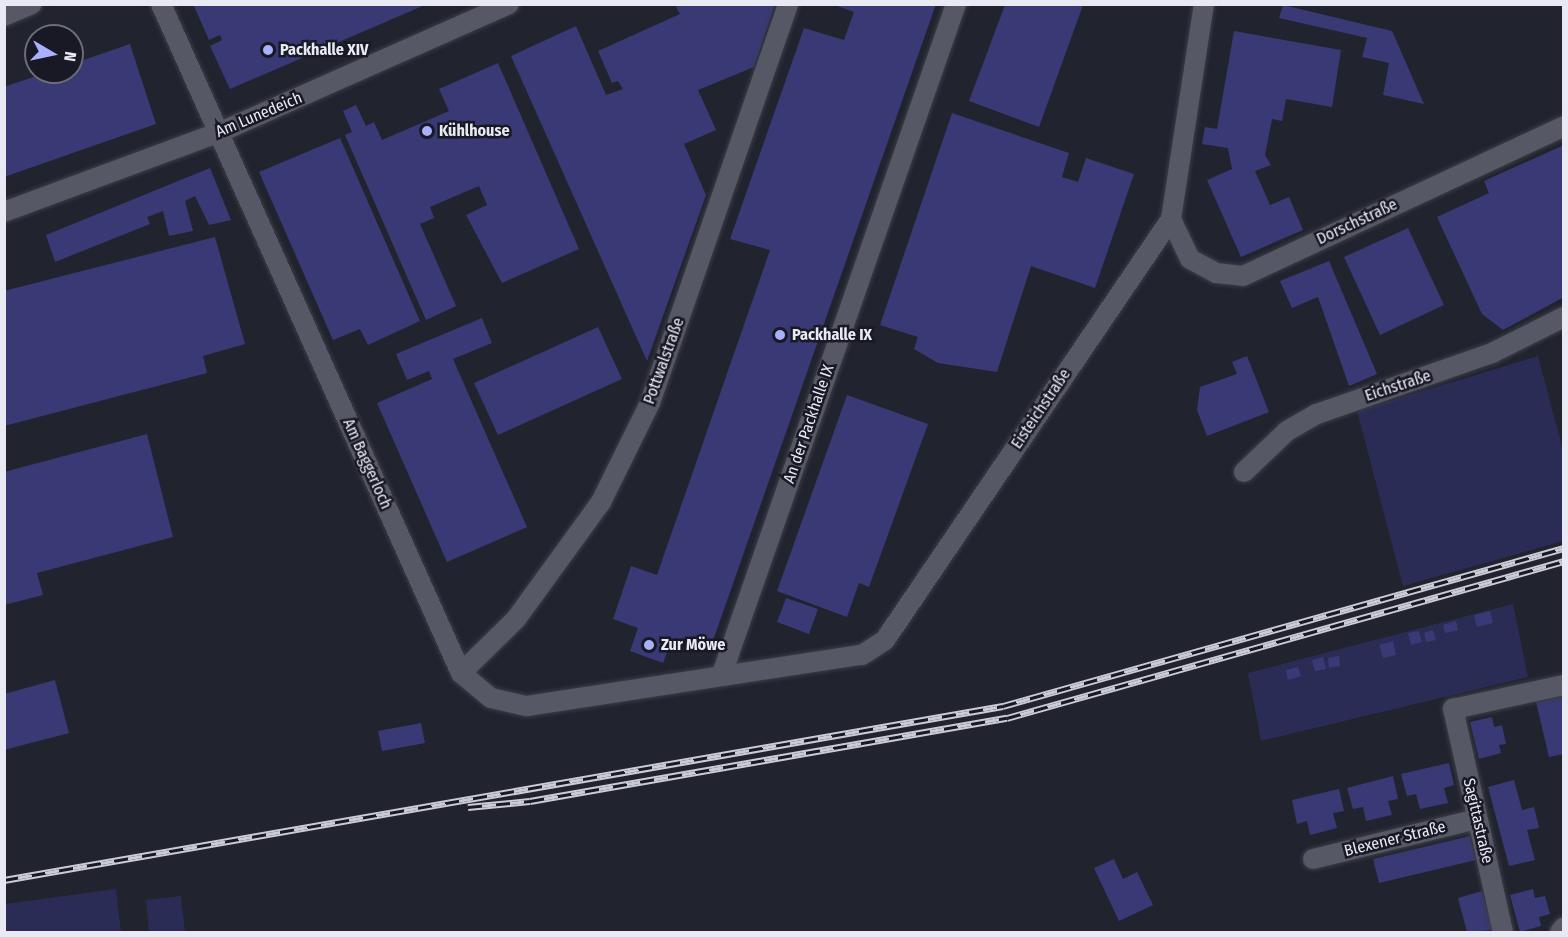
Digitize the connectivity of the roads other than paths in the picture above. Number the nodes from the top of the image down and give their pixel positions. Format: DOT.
graph roads {
  1 [pos="32,4"];
  2 [pos="161,4"];
  3 [pos="509,4"];
  4 [pos="788,4"];
  5 [pos="956,4"];
  6 [pos="1204,4"];
  7 [pos="4,16"];
  8 [pos="1563,126"];
  9 [pos="218,133"];
  10 [pos="4,212"];
  11 [pos="1171,219"];
  12 [pos="1563,317"];
  13 [pos="1244,472"];
  14 [pos="461,673"];
  15 [pos="722,674"];
  16 [pos="1563,685"];
  17 [pos="1477,819"];
  18 [pos="1313,859"];
  19 [pos="1563,927"];
  20 [pos="1503,933"];
  21 [pos="1560,933"];
  1 -- 7 [label="street"];
  2 -- 9 [label="street, Am Baggerloch"];
  3 -- 9 [label="street, Am Lunedeich"];
  4 -- 14 [label="street, Pottwalstraße"];
  5 -- 15 [label="street, An der Packhalle IX"];
  6 -- 11 [label="street, Eisteichstraße"];
  8 -- 11 [label="street, Dorschstraße"];
  9 -- 10 [label="street, Am Lunedeich"];
  9 -- 14 [label="street, Am Baggerloch"];
  11 -- 15 [label="street, Eisteichstraße"];
  12 -- 13 [label="street, Eichstraße"];
  14 -- 15 [label="street, Am Baggerloch"];
  16 -- 17 [label="street, Sagittastraße"];
  17 -- 18 [label="street, Blexener Straße"];
  17 -- 20 [label="street, Sagittastraße"];
  19 -- 21 [label="street"];
}
